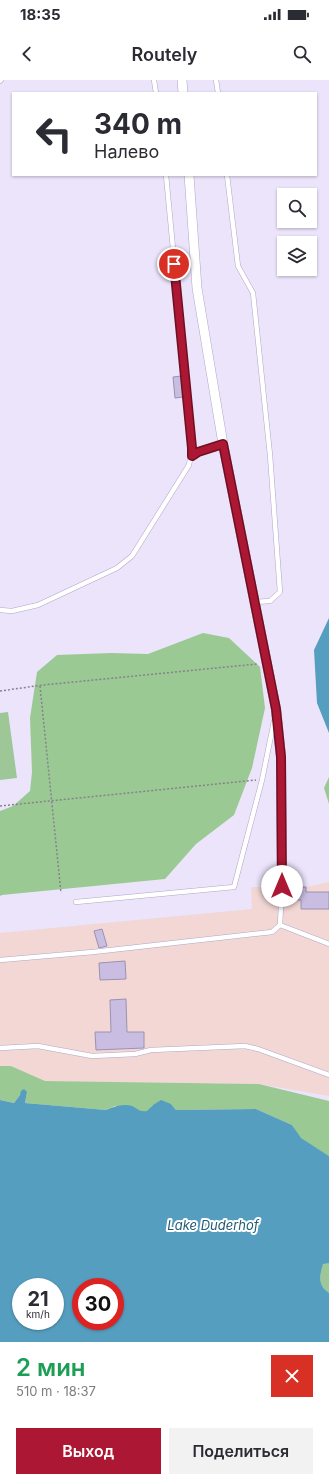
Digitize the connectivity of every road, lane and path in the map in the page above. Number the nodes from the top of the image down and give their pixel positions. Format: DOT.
graph roads {
  1 [pos="154,80"];
  2 [pos="182,80"];
  3 [pos="216,80"];
  4 [pos="156,92"];
  5 [pos="183,92"];
  6 [pos="218,92"];
  7 [pos="166,176"];
  8 [pos="189,176"];
  9 [pos="227,176"];
  10 [pos="223,444"];
  11 [pos="192,456"];
  12 [pos="255,602"];
  13 [pos="0,610"];
  14 [pos="267,663"];
  15 [pos="40,686"];
  16 [pos="0,691"];
  17 [pos="276,709"];
  18 [pos="262,780"];
  19 [pos="52,800"];
  20 [pos="0,806"];
  21 [pos="282,886"];
  22 [pos="61,893"];
  23 [pos="76,902"];
  24 [pos="280,925"];
  25 [pos="329,944"];
  26 [pos="0,960"];
  27 [pos="0,1048"];
  28 [pos="329,1075"];
  1 -- 4 [label="lane"];
  2 -- 5 [label="street"];
  3 -- 6 [label="lane"];
  7 -- 11 [label="lane"];
  8 -- 10 [label="street"];
  9 -- 12 [label="lane"];
  10 -- 11 [label="lane"];
  10 -- 12 [label="street"];
  11 -- 13 [label="lane"];
  12 -- 14 [label="street"];
  14 -- 15 [label="path"];
  14 -- 17 [label="street"];
  15 -- 16 [label="path"];
  15 -- 19 [label="path"];
  17 -- 18 [label="lane"];
  17 -- 21 [label="street"];
  18 -- 19 [label="path"];
  18 -- 23 [label="lane"];
  19 -- 20 [label="path"];
  19 -- 22 [label="path"];
  21 -- 24 [label="lane"];
  24 -- 25 [label="lane"];
  24 -- 26 [label="lane"];
  27 -- 28 [label="lane"];
}
